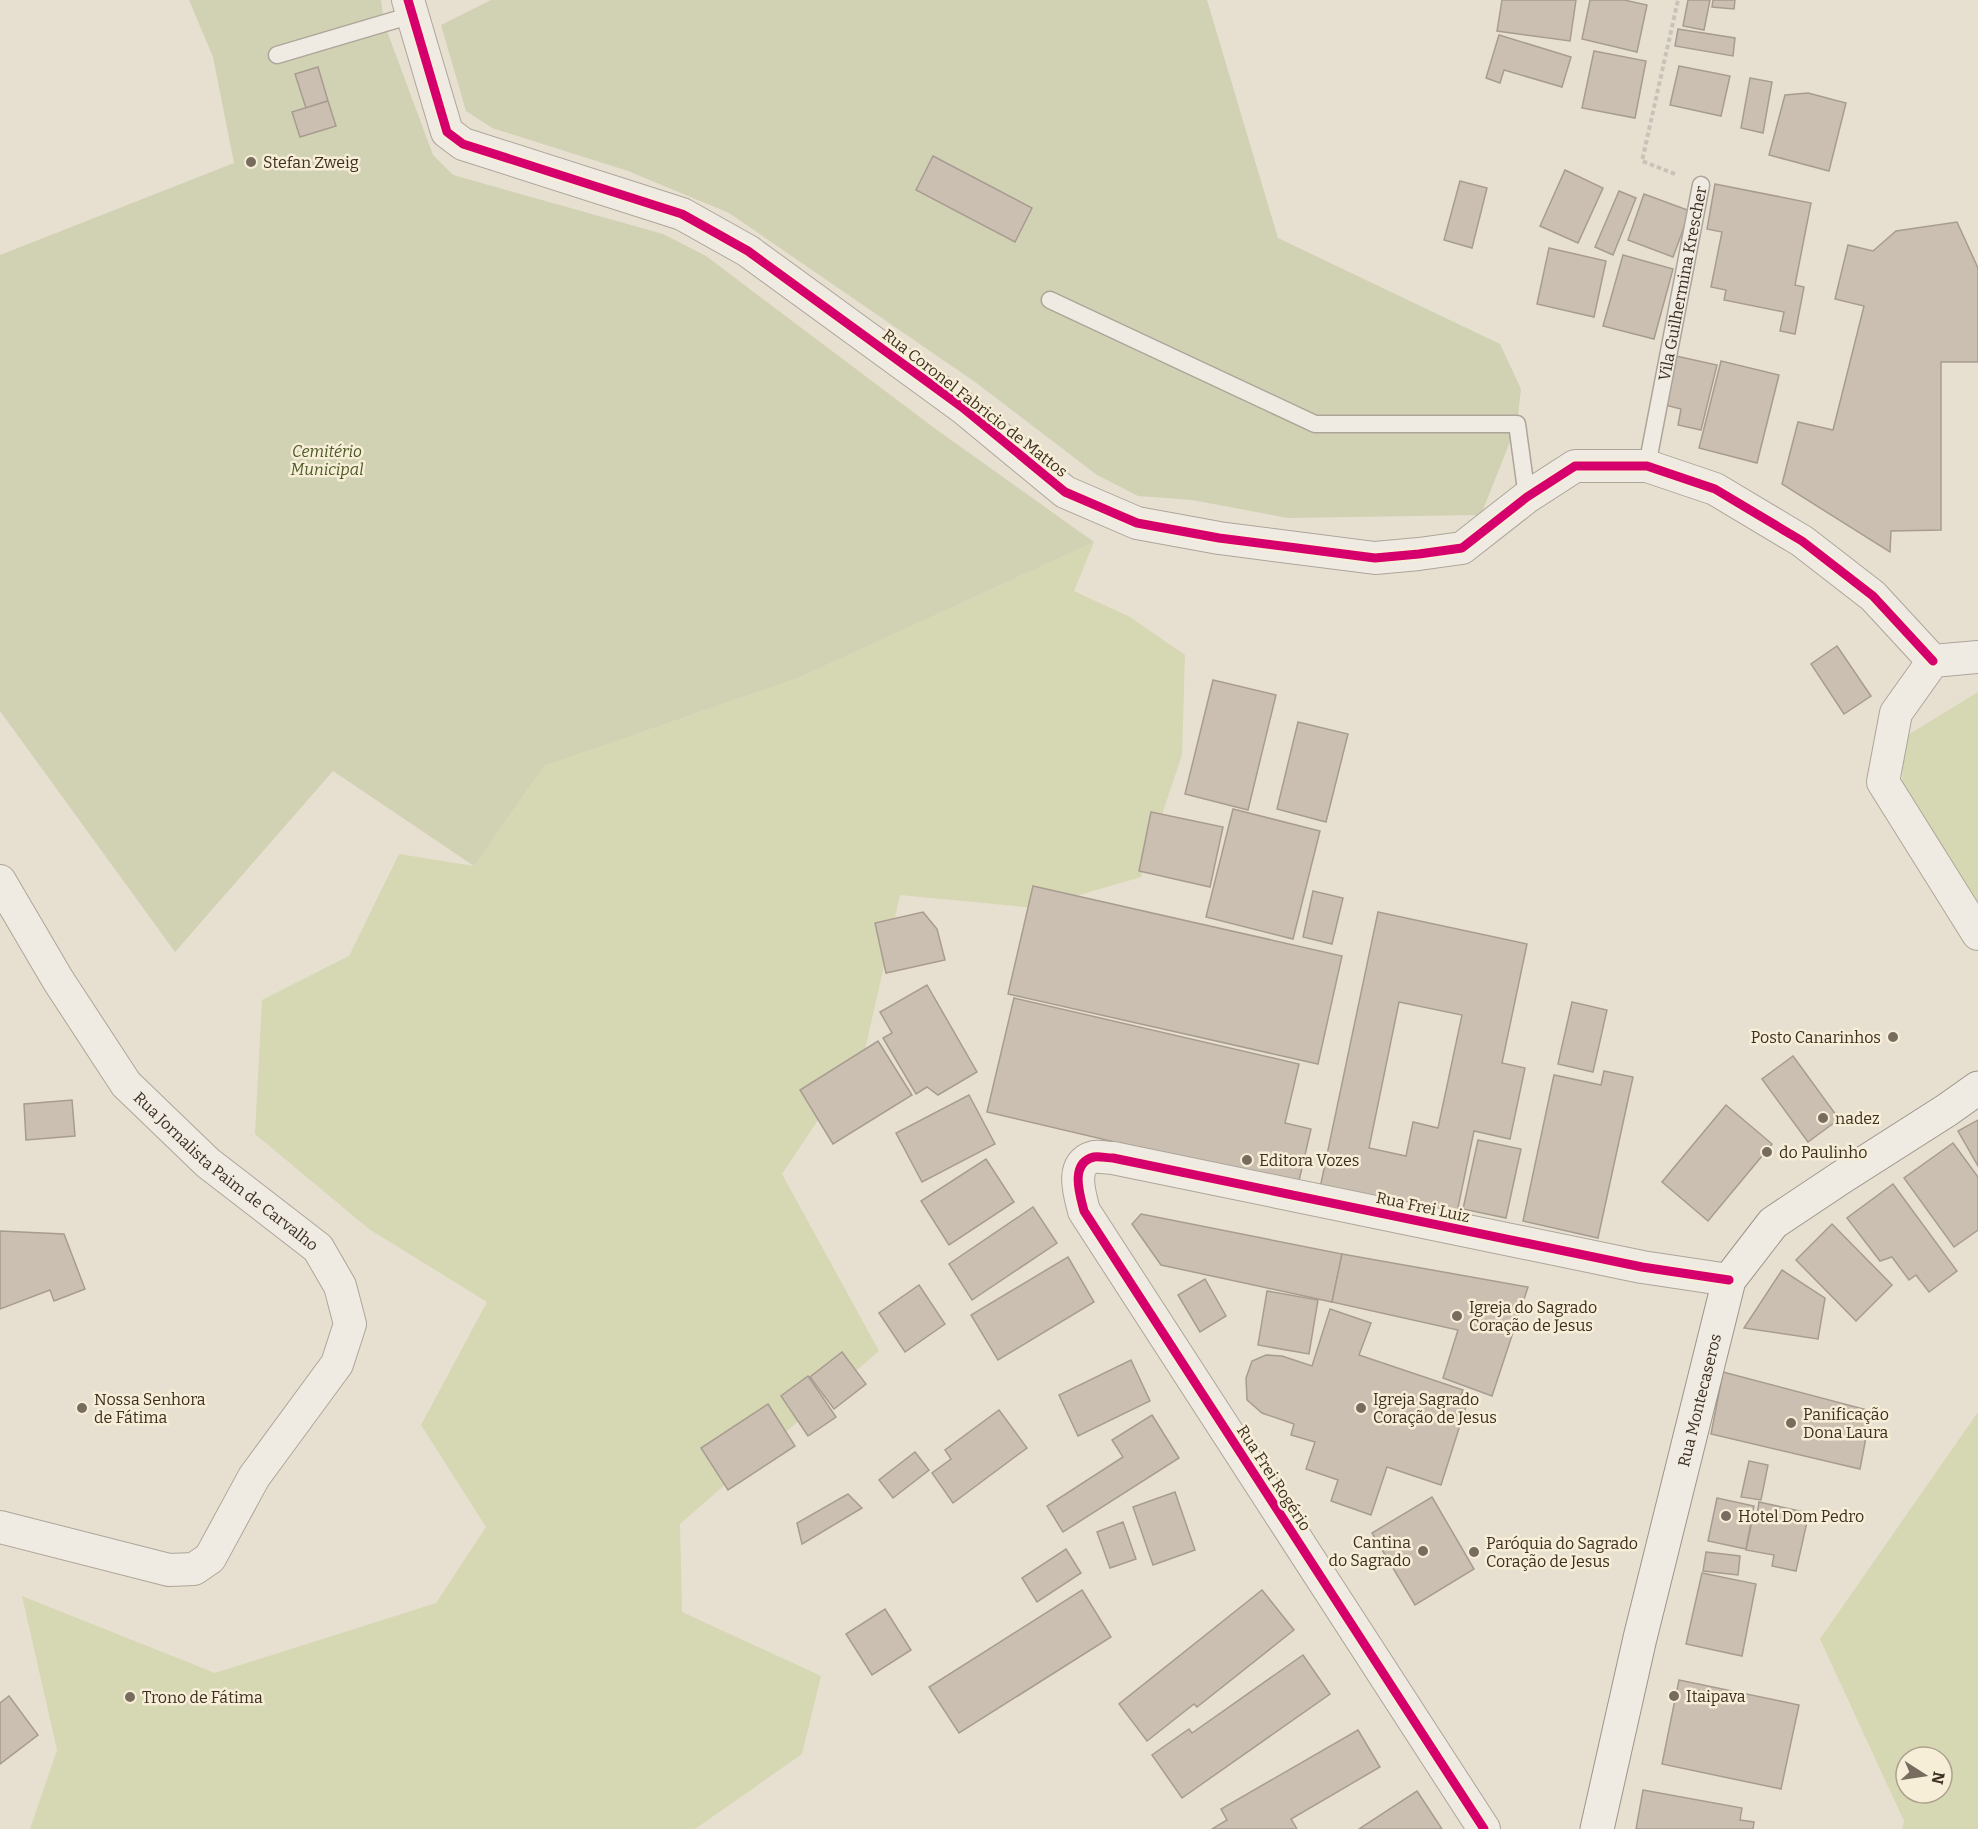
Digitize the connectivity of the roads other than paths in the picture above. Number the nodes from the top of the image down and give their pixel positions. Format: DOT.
graph roads {
  1 [pos="410,7"];
  2 [pos="277,55"];
  3 [pos="1701,185"];
  4 [pos="1050,300"];
  5 [pos="1647,466"];
  6 [pos="1527,496"];
  7 [pos="1978,657"];
  8 [pos="1933,661"];
  9 [pos="0,881"];
  10 [pos="1978,934"];
  11 [pos="1978,1088"];
  12 [pos="1113,1158"];
  13 [pos="1729,1280"];
  14 [pos="0,1527"];
  15 [pos="1484,1829"];
  16 [pos="1597,1829"];
  1 -- 2 [label="lane"];
  1 -- 6 [label="street, Rua Coronel Fabricio de Mattos"];
  3 -- 5 [label="lane, Vila Guilhermina Krescher"];
  4 -- 6 [label="lane"];
  5 -- 6 [label="street, Rua Coronel Fabricio de Mattos"];
  5 -- 8 [label="street, Rua Coronel Fabricio de Mattos"];
  7 -- 8 [label="street"];
  8 -- 10 [label="street"];
  9 -- 14 [label="street, Rua Jornalista Paim de Carvalho"];
  11 -- 13 [label="main road, Rua Montecaseros"];
  12 -- 13 [label="street, Rua Frei Luiz"];
  12 -- 15 [label="street, Rua Frei Rogério"];
  13 -- 16 [label="main road, Rua Montecaseros"];
}
